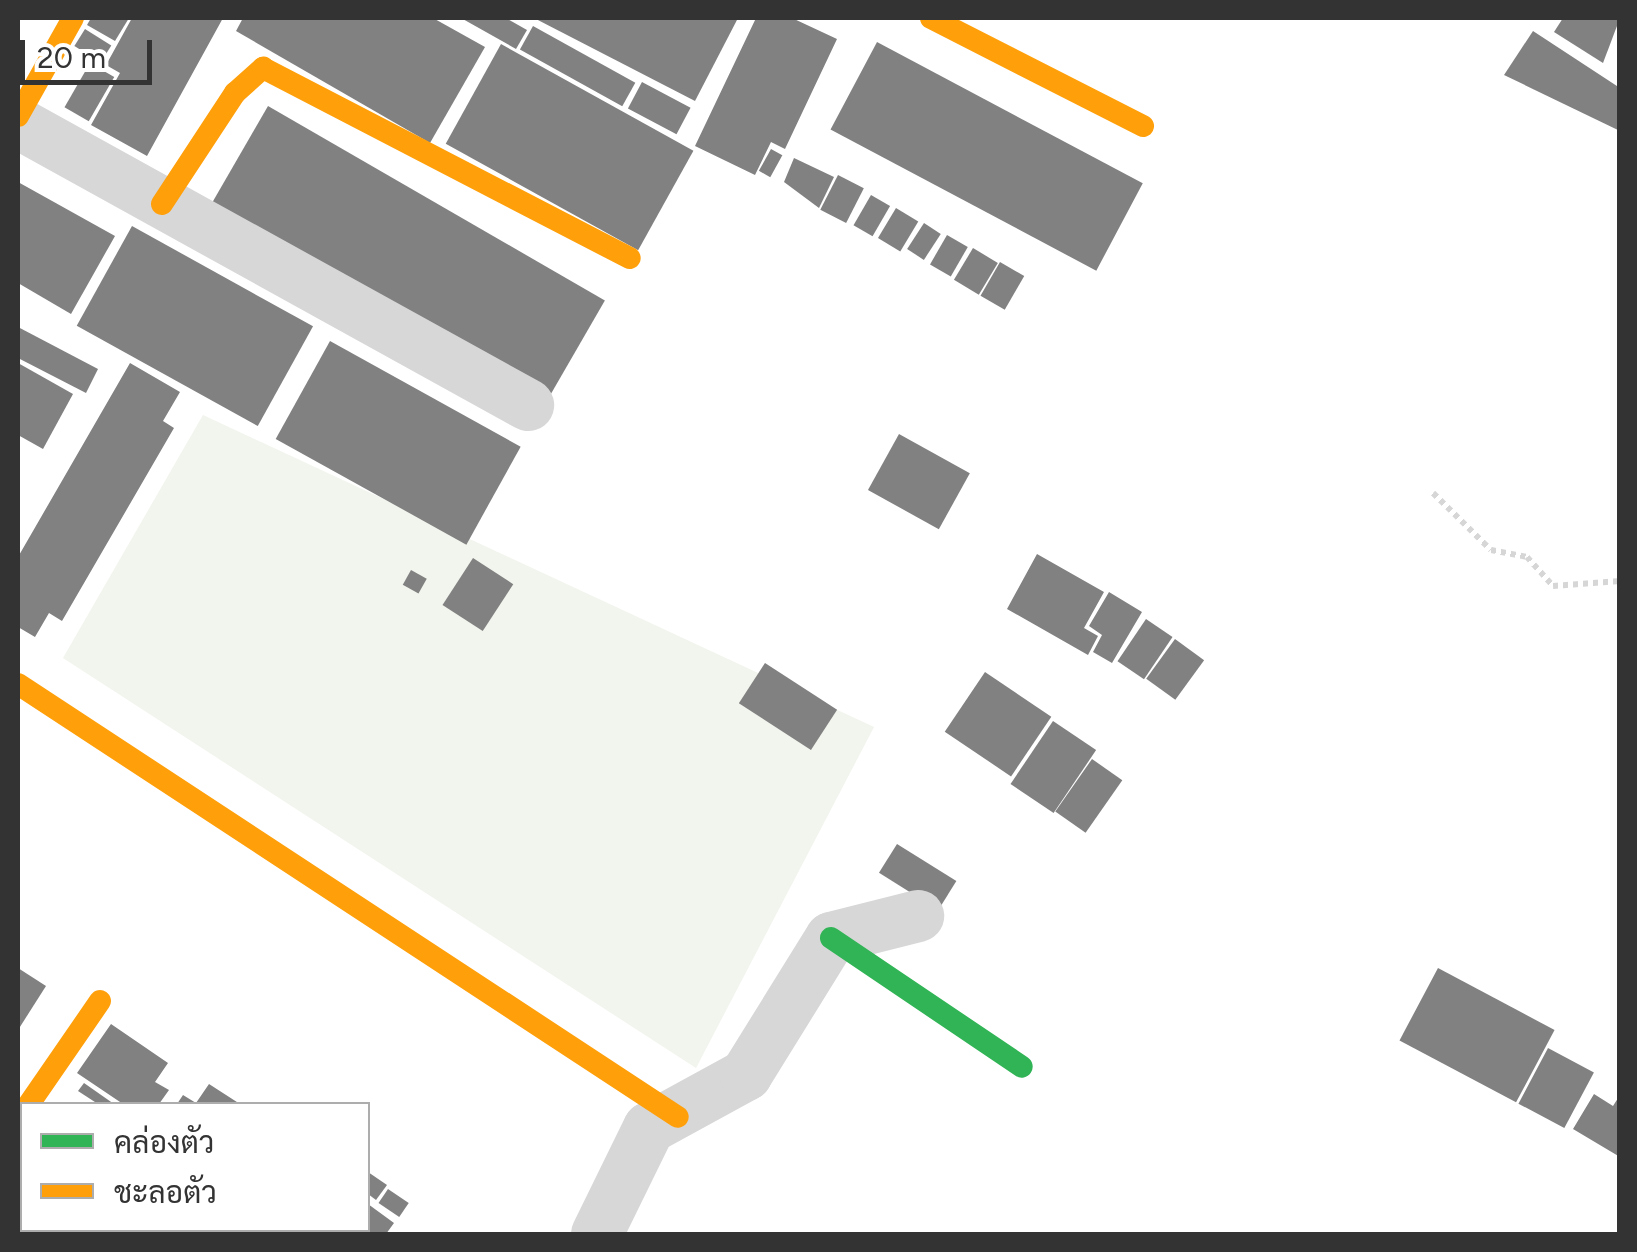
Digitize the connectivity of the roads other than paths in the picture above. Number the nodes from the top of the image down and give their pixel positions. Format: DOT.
graph roads {
  1 [pos="73,18"];
  2 [pos="931,18"];
  3 [pos="18,120"];
  4 [pos="1143,126"];
  5 [pos="162,204"];
  6 [pos="630,258"];
  7 [pos="528,405"];
  8 [pos="18,684"];
  9 [pos="918,916"];
  10 [pos="831,938"];
  11 [pos="100,1000"];
  12 [pos="1022,1066"];
  13 [pos="29,1102"];
  14 [pos="678,1117"];
  15 [pos="597,1234"];
  1 -- 3 [label="street"];
  2 -- 4 [label="street"];
  3 -- 5 [label="street"];
  5 -- 6 [label="street"];
  5 -- 7 [label="street"];
  8 -- 14 [label="street"];
  9 -- 10 [label="street"];
  10 -- 12 [label="street"];
  10 -- 14 [label="street"];
  11 -- 13 [label="street"];
  14 -- 15 [label="street"];
}
